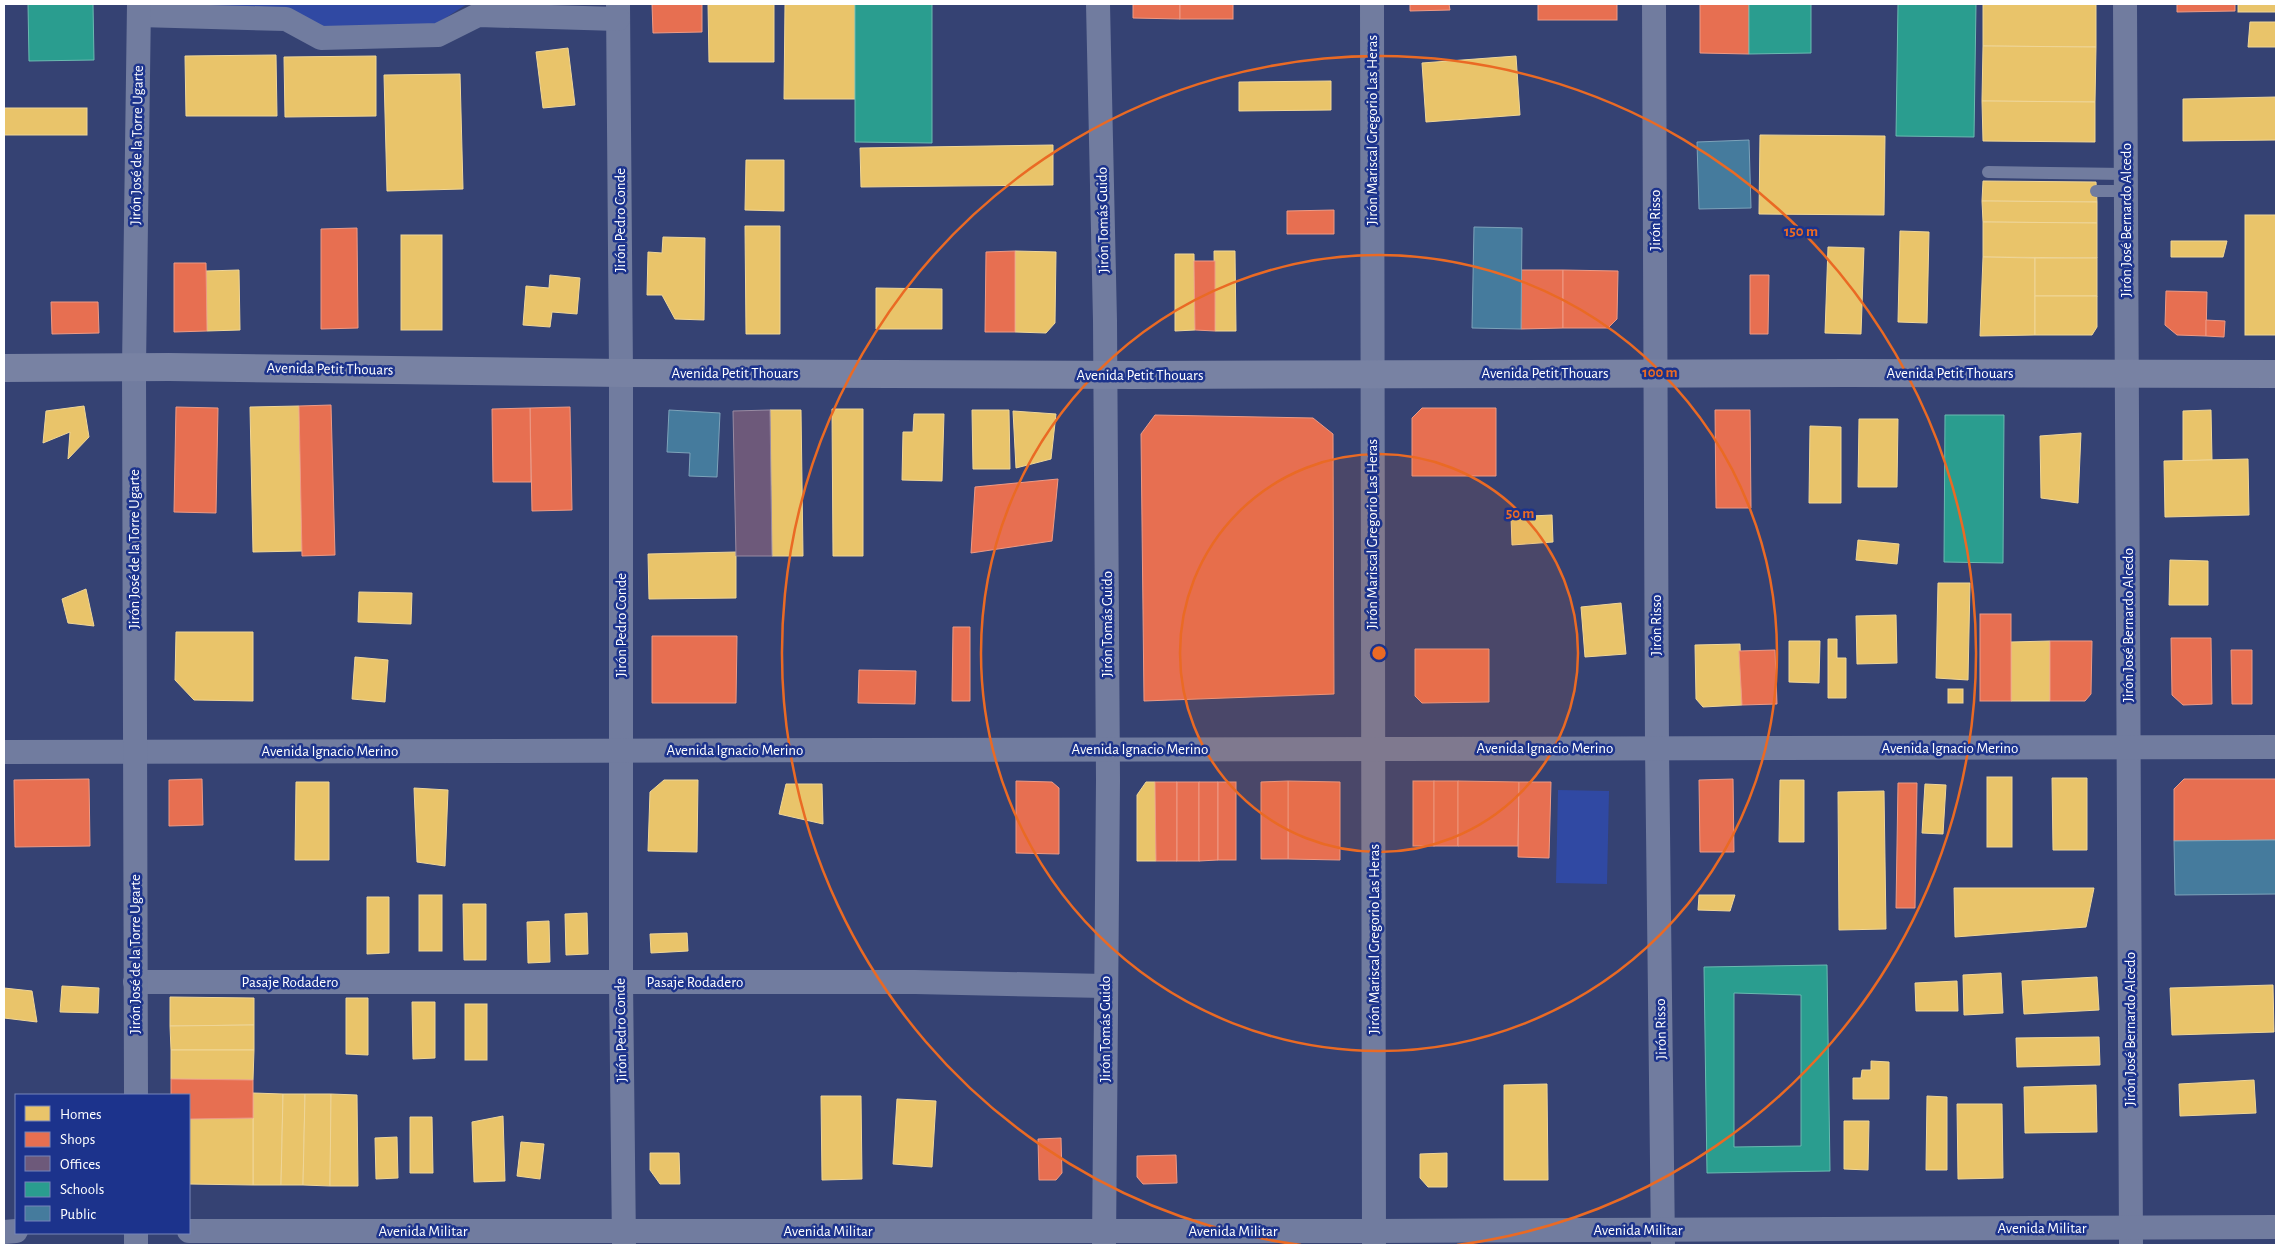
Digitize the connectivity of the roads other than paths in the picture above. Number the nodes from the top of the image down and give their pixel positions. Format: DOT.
graph roads {
  1 [pos="1098,4"];
  2 [pos="1372,4"];
  3 [pos="1654,4"];
  4 [pos="2125,4"];
  5 [pos="139,10"];
  6 [pos="618,11"];
  7 [pos="1988,172"];
  8 [pos="2126,183"];
  9 [pos="2096,191"];
  10 [pos="4,368"];
  11 [pos="134,368"];
  12 [pos="621,373"];
  13 [pos="1655,373"];
  14 [pos="2127,373"];
  15 [pos="2276,374"];
  16 [pos="1106,375"];
  17 [pos="1372,375"];
  18 [pos="2276,747"];
  19 [pos="1657,748"];
  20 [pos="2128,748"];
  21 [pos="1107,749"];
  22 [pos="1373,749"];
  23 [pos="621,750"];
  24 [pos="4,752"];
  25 [pos="135,752"];
  26 [pos="135,982"];
  27 [pos="621,982"];
  28 [pos="1105,986"];
  29 [pos="136,1094"];
  30 [pos="2276,1228"];
  31 [pos="190,1231"];
  32 [pos="2131,1237"];
  33 [pos="624,1238"];
  34 [pos="1104,1238"];
  35 [pos="1374,1238"];
  36 [pos="1663,1238"];
  1 -- 16 [label="street, Jirón Tomás Guido"];
  2 -- 17 [label="street, Jirón Mariscal Gregorio Las Heras"];
  3 -- 13 [label="street, Jirón Risso"];
  4 -- 8 [label="street, Jirón José Bernardo Alcedo"];
  5 -- 6 [label="street"];
  5 -- 11 [label="street, Jirón José de la Torre Ugarte"];
  6 -- 12 [label="street, Jirón Pedro Conde"];
  7 -- 8 [label="lane"];
  8 -- 9 [label="lane"];
  8 -- 14 [label="street, Jirón José Bernardo Alcedo"];
  10 -- 11 [label="main road, Avenida Petit Thouars"];
  11 -- 12 [label="main road, Avenida Petit Thouars"];
  11 -- 25 [label="street, Jirón José de la Torre Ugarte"];
  12 -- 16 [label="main road, Avenida Petit Thouars"];
  12 -- 23 [label="street, Jirón Pedro Conde"];
  13 -- 14 [label="main road, Avenida Petit Thouars"];
  13 -- 17 [label="main road, Avenida Petit Thouars"];
  13 -- 19 [label="street, Jirón Risso"];
  14 -- 15 [label="main road, Avenida Petit Thouars"];
  14 -- 20 [label="street, Jirón José Bernardo Alcedo"];
  16 -- 17 [label="main road, Avenida Petit Thouars"];
  16 -- 21 [label="street, Jirón Tomás Guido"];
  17 -- 22 [label="street, Jirón Mariscal Gregorio Las Heras"];
  18 -- 20 [label="street, Avenida Ignacio Merino"];
  19 -- 20 [label="street, Avenida Ignacio Merino"];
  19 -- 22 [label="street, Avenida Ignacio Merino"];
  19 -- 36 [label="street, Jirón Risso"];
  20 -- 32 [label="street, Jirón José Bernardo Alcedo"];
  21 -- 22 [label="street, Avenida Ignacio Merino"];
  21 -- 23 [label="street, Avenida Ignacio Merino"];
  21 -- 28 [label="street, Jirón Tomás Guido"];
  22 -- 35 [label="street, Jirón Mariscal Gregorio Las Heras"];
  23 -- 25 [label="street, Avenida Ignacio Merino"];
  23 -- 27 [label="street, Jirón Pedro Conde"];
  24 -- 25 [label="street, Avenida Ignacio Merino"];
  25 -- 26 [label="street, Jirón José de la Torre Ugarte"];
  26 -- 27 [label="street, Pasaje Rodadero"];
  26 -- 29 [label="street, Jirón José de la Torre Ugarte"];
  27 -- 28 [label="street, Pasaje Rodadero"];
  27 -- 33 [label="street, Jirón Pedro Conde"];
  28 -- 34 [label="street, Jirón Tomás Guido"];
  30 -- 32 [label="street, Avenida Militar"];
  31 -- 33 [label="street, Avenida Militar"];
  32 -- 36 [label="street, Avenida Militar"];
  33 -- 34 [label="street, Avenida Militar"];
  34 -- 35 [label="street, Avenida Militar"];
  35 -- 36 [label="street, Avenida Militar"];
}
